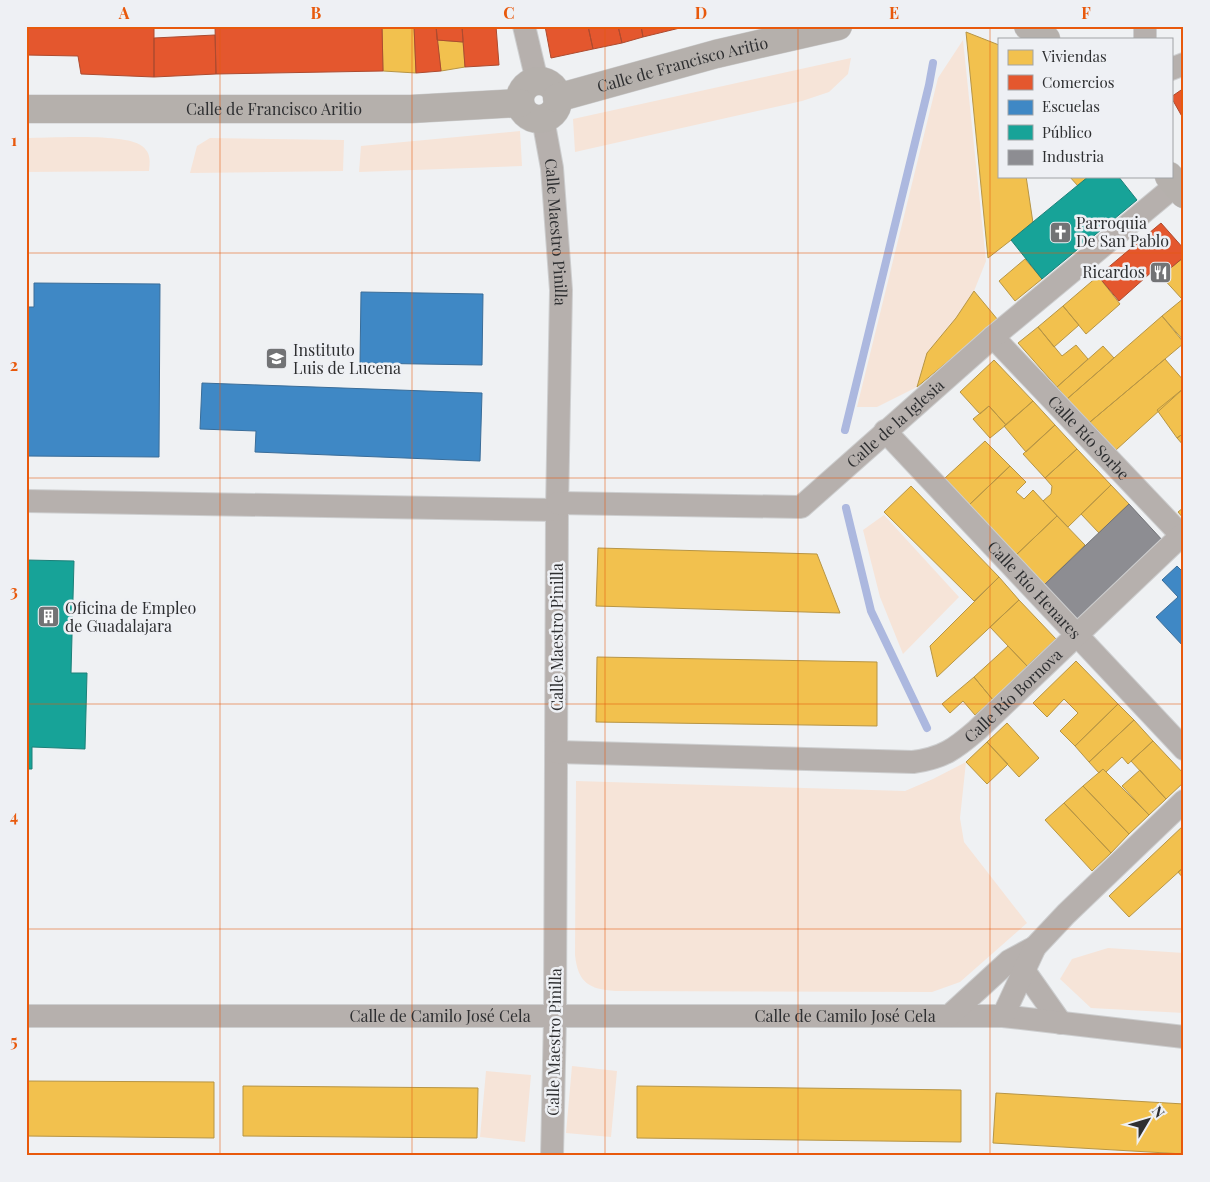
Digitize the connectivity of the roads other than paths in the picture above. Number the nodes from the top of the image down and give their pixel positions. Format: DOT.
graph roads {
  1 [pos="524,26"];
  2 [pos="838,26"];
  3 [pos="1028,26"];
  4 [pos="1045,38"];
  5 [pos="1184,64"];
  6 [pos="1172,69"];
  7 [pos="546,99"];
  8 [pos="26,109"];
  9 [pos="1176,185"];
  10 [pos="993,337"];
  11 [pos="885,431"];
  12 [pos="26,501"];
  13 [pos="557,507"];
  14 [pos="1183,537"];
  15 [pos="1077,635"];
  16 [pos="1184,749"];
  17 [pos="557,752"];
  18 [pos="1184,801"];
  19 [pos="1034,947"];
  20 [pos="1024,970"];
  21 [pos="26,1016"];
  22 [pos="950,1016"];
  23 [pos="1003,1016"];
  24 [pos="555,1017"];
  25 [pos="1061,1022"];
  26 [pos="1184,1036"];
  27 [pos="552,1156"];
  1 -- 7 [label="street, Calle Maestro Pinilla"];
  2 -- 7 [label="main road, Calle de Francisco Aritio"];
  3 -- 4 [label="main road"];
  5 -- 6 [label="street"];
  7 -- 8 [label="main road, Calle de Francisco Aritio"];
  7 -- 13 [label="street, Calle Maestro Pinilla"];
  9 -- 10 [label="street, Calle de la Iglesia"];
  10 -- 11 [label="street, Calle de la Iglesia"];
  10 -- 14 [label="street, Calle Río Sorbe"];
  11 -- 13 [label="street, Calle de la Iglesia"];
  11 -- 15 [label="street, Calle Río Henares"];
  12 -- 13 [label="street, Calle de la Iglesia"];
  13 -- 17 [label="street, Calle Maestro Pinilla"];
  14 -- 15 [label="street, Calle Río Bornova"];
  15 -- 16 [label="street, Calle Río Henares"];
  15 -- 17 [label="street, Calle Río Bornova"];
  17 -- 24 [label="street, Calle Maestro Pinilla"];
  18 -- 19 [label="street"];
  19 -- 20 [label="street"];
  19 -- 22 [label="street"];
  20 -- 23 [label="street"];
  20 -- 25 [label="street"];
  21 -- 24 [label="street, Calle de Camilo José Cela"];
  22 -- 23 [label="street, Calle de Camilo José Cela"];
  22 -- 24 [label="street, Calle de Camilo José Cela"];
  23 -- 25 [label="street, Calle de Camilo José Cela"];
  24 -- 27 [label="street, Calle Maestro Pinilla"];
  25 -- 26 [label="street, Calle de Camilo José Cela"];
}
